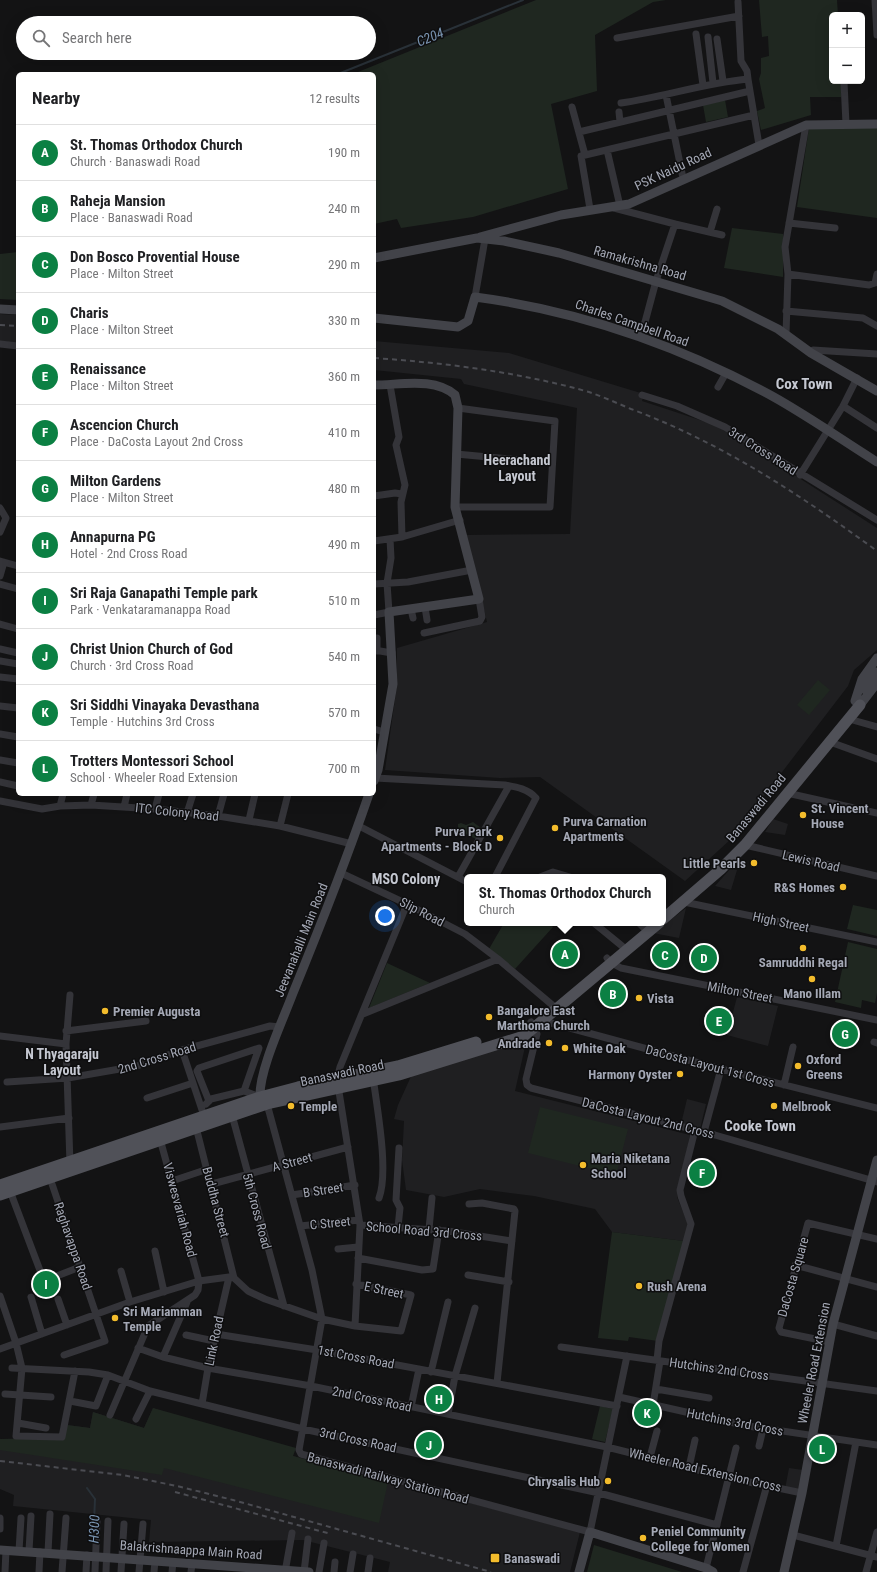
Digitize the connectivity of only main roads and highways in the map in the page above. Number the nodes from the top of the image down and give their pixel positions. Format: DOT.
graph roads {
  1 [pos="666,910"];
  2 [pos="666,917"];
  3 [pos="644,926"];
  4 [pos="655,926"];
  5 [pos="609,960"];
  6 [pos="263,1101"];
  7 [pos="71,1165"];
  8 [pos="0,1185"];
  9 [pos="5,1193"];
  1 -- 2 [label="main road, Banaswadi Road"];
  3 -- 5 [label="main road, Banaswadi Road"];
  4 -- 5 [label="main road, Banaswadi Road"];
  5 -- 6 [label="main road, Banaswadi Road"];
  6 -- 7 [label="main road, Banaswadi Road"];
  6 -- 7 [label="main road, Banaswadi Road"];
  7 -- 8 [label="main road, Banaswadi Road"];
  7 -- 9 [label="main road, Banaswadi Road"];
}
